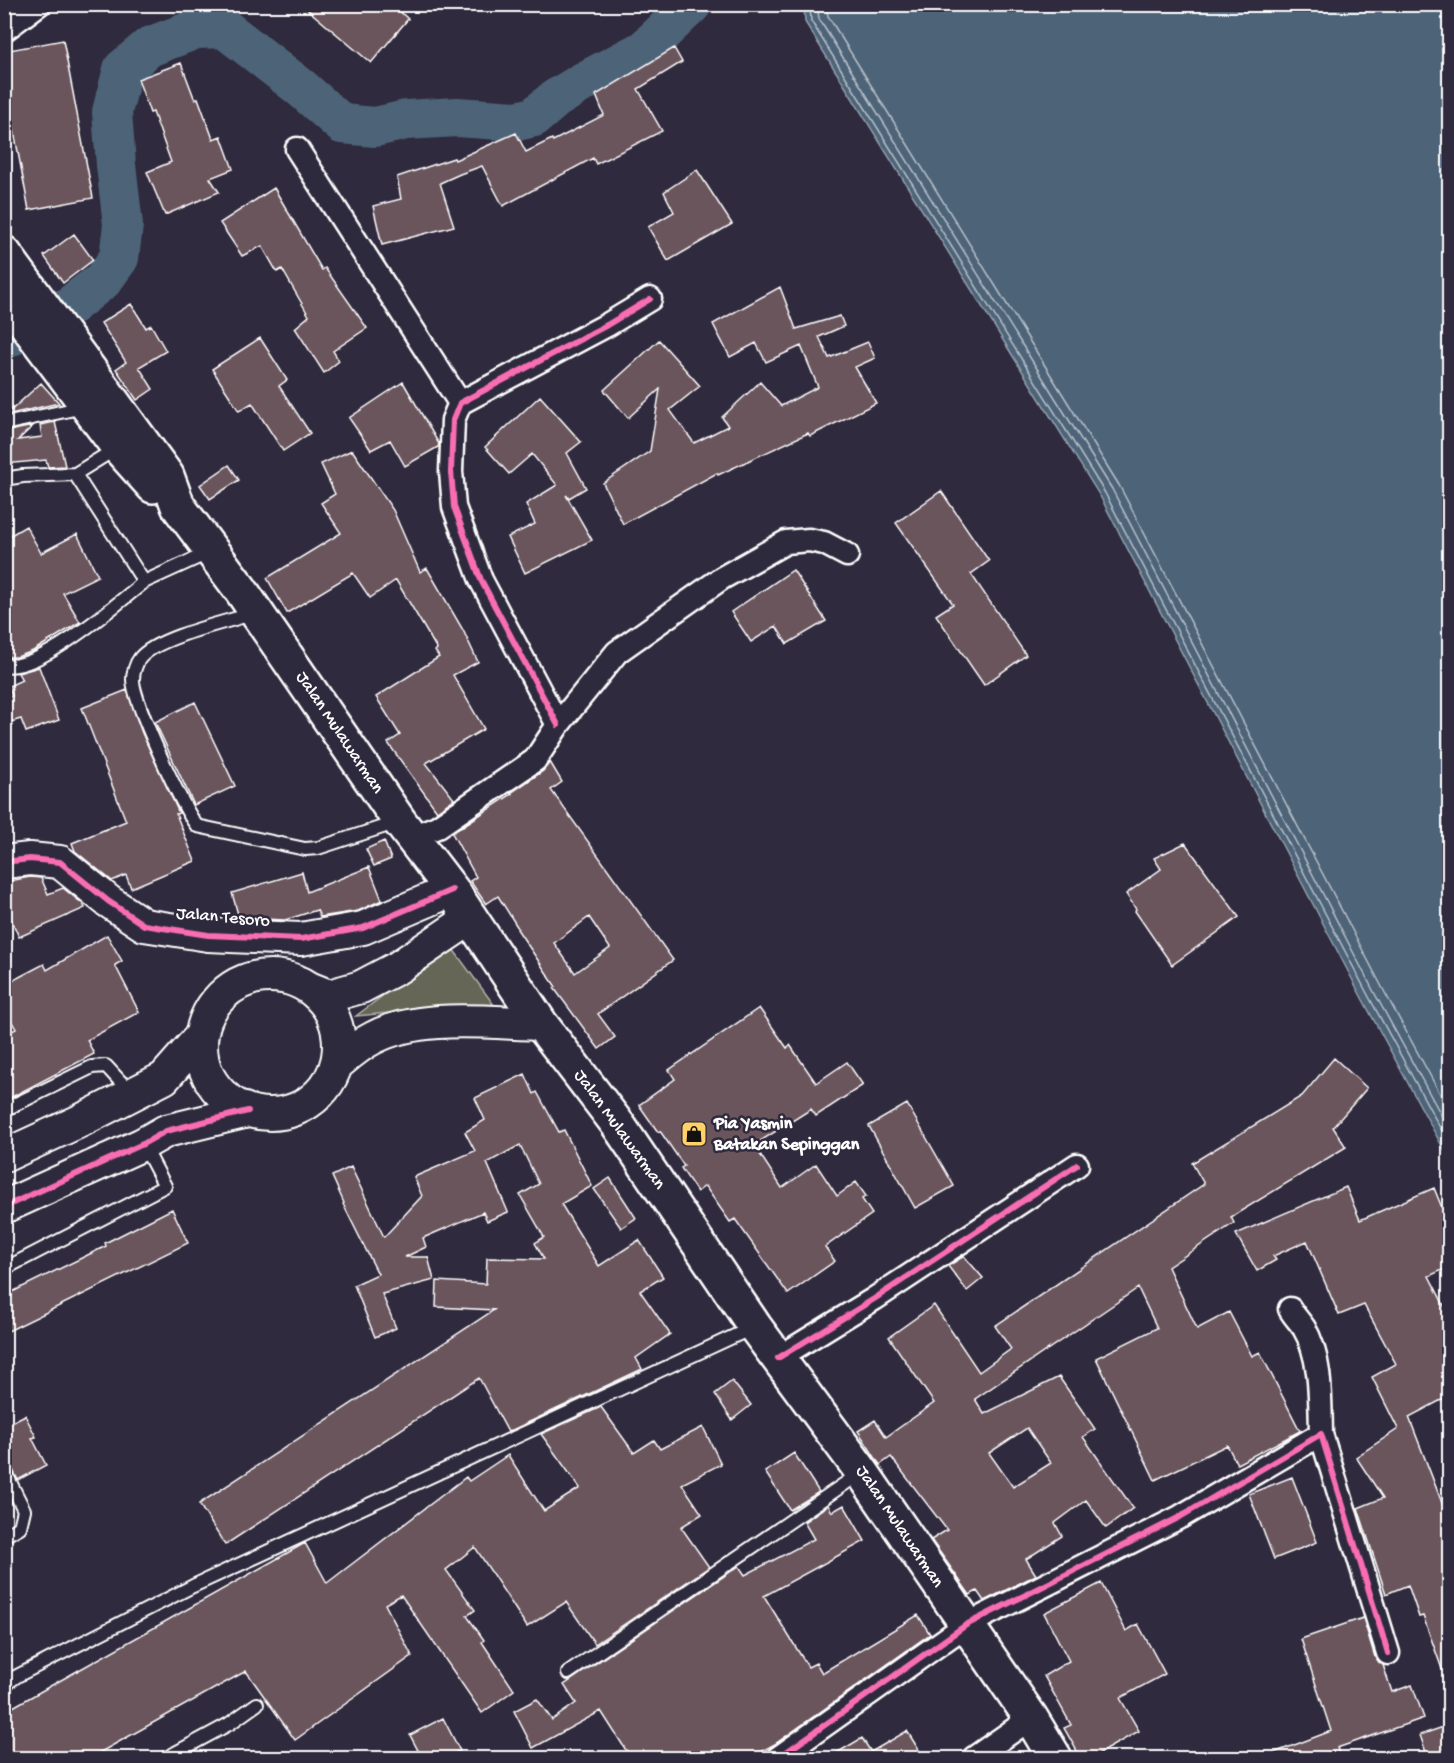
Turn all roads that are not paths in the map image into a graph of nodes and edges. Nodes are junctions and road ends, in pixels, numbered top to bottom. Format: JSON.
{"nodes":[{"id":1,"x":39,"y":4,"type":"edge"},
{"id":2,"x":4,"y":30,"type":"edge"},
{"id":3,"x":297,"y":149,"type":"dead end"},
{"id":4,"x":4,"y":253,"type":"edge"},
{"id":5,"x":14,"y":287,"type":"edge"},
{"id":6,"x":650,"y":299,"type":"dead end"},
{"id":7,"x":62,"y":353,"type":"junction"},
{"id":8,"x":460,"y":403,"type":"junction"},
{"id":9,"x":88,"y":406,"type":"junction"},
{"id":10,"x":4,"y":424,"type":"edge"},
{"id":11,"x":118,"y":447,"type":"junction"},
{"id":12,"x":75,"y":474,"type":"junction"},
{"id":13,"x":4,"y":479,"type":"edge"},
{"id":14,"x":178,"y":506,"type":"junction"},
{"id":15,"x":211,"y":551,"type":"junction"},
{"id":16,"x":846,"y":555,"type":"dead end"},
{"id":17,"x":144,"y":582,"type":"junction"},
{"id":18,"x":256,"y":613,"type":"junction"},
{"id":19,"x":4,"y":665,"type":"edge"},
{"id":20,"x":558,"y":725,"type":"junction"},
{"id":21,"x":406,"y":830,"type":"junction"},
{"id":22,"x":4,"y":862,"type":"edge"},
{"id":23,"x":452,"y":890,"type":"junction"},
{"id":24,"x":471,"y":918,"type":"junction"},
{"id":25,"x":309,"y":988,"type":"junction"},
{"id":26,"x":541,"y":1024,"type":"junction"},
{"id":27,"x":201,"y":1036,"type":"junction"},
{"id":28,"x":336,"y":1065,"type":"junction"},
{"id":29,"x":132,"y":1095,"type":"junction"},
{"id":30,"x":4,"y":1110,"type":"edge"},
{"id":31,"x":248,"y":1111,"type":"junction"},
{"id":32,"x":143,"y":1144,"type":"junction"},
{"id":33,"x":4,"y":1156,"type":"edge"},
{"id":34,"x":1077,"y":1166,"type":"dead end"},
{"id":35,"x":4,"y":1207,"type":"edge"},
{"id":36,"x":4,"y":1269,"type":"edge"},
{"id":37,"x":1290,"y":1309,"type":"dead end"},
{"id":38,"x":755,"y":1327,"type":"junction"},
{"id":39,"x":778,"y":1358,"type":"junction"},
{"id":40,"x":1321,"y":1434,"type":"junction"},
{"id":41,"x":4,"y":1470,"type":"edge"},
{"id":42,"x":862,"y":1472,"type":"junction"},
{"id":43,"x":4,"y":1536,"type":"edge"},
{"id":44,"x":966,"y":1625,"type":"junction"},
{"id":45,"x":1388,"y":1653,"type":"dead end"},
{"id":46,"x":568,"y":1673,"type":"dead end"},
{"id":47,"x":4,"y":1685,"type":"edge"},
{"id":48,"x":257,"y":1704,"type":"dead end"},
{"id":49,"x":1031,"y":1718,"type":"junction"},
{"id":50,"x":166,"y":1758,"type":"edge"},
{"id":51,"x":778,"y":1758,"type":"edge"},
{"id":52,"x":974,"y":1758,"type":"edge"},
{"id":53,"x":1054,"y":1758,"type":"edge"}],
"edges":[{"from":1,"to":2,"type":"street"},
{"from":3,"to":8,"type":"street"},
{"from":4,"to":5,"type":"highway","name":"Jalan Mulawarman"},
{"from":5,"to":7,"type":"highway","name":"Jalan Mulawarman"},
{"from":6,"to":8,"type":"street"},
{"from":7,"to":9,"type":"highway","name":"Jalan Mulawarman"},
{"from":7,"to":14,"type":"highway","name":"Jalan Mulawarman"},
{"from":8,"to":20,"type":"street"},
{"from":9,"to":10,"type":"lane"},
{"from":9,"to":11,"type":"highway","name":"Jalan Mulawarman"},
{"from":11,"to":12,"type":"lane"},
{"from":11,"to":14,"type":"highway","name":"Jalan Mulawarman"},
{"from":12,"to":13,"type":"lane"},
{"from":12,"to":17,"type":"lane"},
{"from":14,"to":15,"type":"highway","name":"Jalan Mulawarman"},
{"from":15,"to":17,"type":"lane"},
{"from":15,"to":18,"type":"highway","name":"Jalan Mulawarman"},
{"from":16,"to":20,"type":"street"},
{"from":17,"to":19,"type":"lane"},
{"from":18,"to":21,"type":"highway","name":"Jalan Mulawarman"},
{"from":18,"to":21,"type":"lane"},
{"from":20,"to":21,"type":"street"},
{"from":21,"to":23,"type":"highway","name":"Jalan Mulawarman"},
{"from":22,"to":23,"type":"street","name":"Jalan Tesoro"},
{"from":23,"to":24,"type":"highway","name":"Jalan Mulawarman"},
{"from":24,"to":25,"type":"street"},
{"from":24,"to":26,"type":"highway","name":"Jalan Mulawarman"},
{"from":25,"to":27,"type":"street"},
{"from":25,"to":28,"type":"street"},
{"from":26,"to":28,"type":"street"},
{"from":26,"to":38,"type":"highway","name":"Jalan Mulawarman"},
{"from":27,"to":29,"type":"street"},
{"from":27,"to":31,"type":"street"},
{"from":28,"to":31,"type":"street"},
{"from":29,"to":30,"type":"lane"},
{"from":29,"to":33,"type":"street"},
{"from":31,"to":32,"type":"street"},
{"from":32,"to":35,"type":"street"},
{"from":32,"to":36,"type":"lane"},
{"from":34,"to":39,"type":"street"},
{"from":37,"to":40,"type":"street"},
{"from":38,"to":39,"type":"highway","name":"Jalan Mulawarman"},
{"from":38,"to":47,"type":"lane"},
{"from":39,"to":42,"type":"highway","name":"Jalan Mulawarman"},
{"from":40,"to":44,"type":"street"},
{"from":40,"to":45,"type":"street"},
{"from":41,"to":43,"type":"lane"},
{"from":42,"to":44,"type":"highway","name":"Jalan Mulawarman"},
{"from":42,"to":46,"type":"lane"},
{"from":44,"to":49,"type":"highway","name":"Jalan Mulawarman"},
{"from":44,"to":51,"type":"street"},
{"from":48,"to":50,"type":"lane"},
{"from":49,"to":52,"type":"street"},
{"from":49,"to":53,"type":"highway","name":"Jalan Mulawarman"}]}
